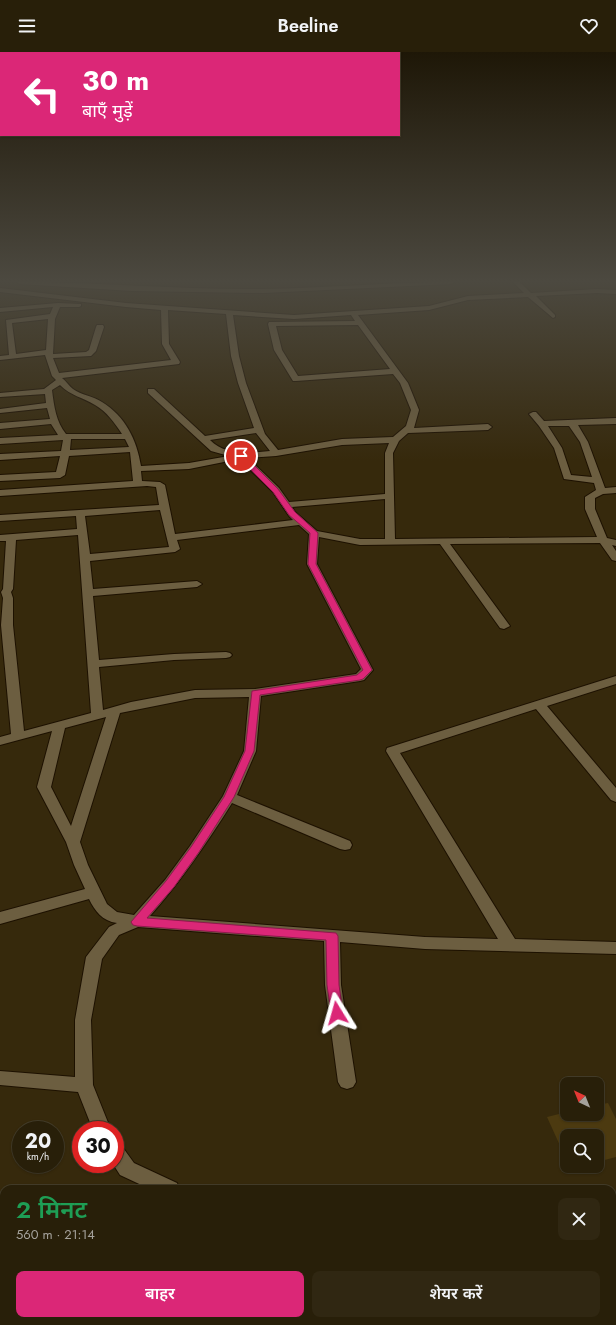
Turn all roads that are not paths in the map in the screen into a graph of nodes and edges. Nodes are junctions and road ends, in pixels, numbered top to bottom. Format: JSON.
{"nodes":[{"id":1,"x":11,"y":341,"type":"edge"},
{"id":2,"x":50,"y":341,"type":"edge"},
{"id":3,"x":95,"y":341,"type":"edge"},
{"id":4,"x":165,"y":341,"type":"edge"},
{"id":5,"x":233,"y":341,"type":"edge"},
{"id":6,"x":276,"y":341,"type":"edge"},
{"id":7,"x":374,"y":341,"type":"edge"},
{"id":8,"x":49,"y":354,"type":"junction"},
{"id":9,"x":13,"y":357,"type":"junction"},
{"id":10,"x":0,"y":358,"type":"edge"},
{"id":11,"x":396,"y":371,"type":"junction"},
{"id":12,"x":58,"y":378,"type":"junction"},
{"id":13,"x":48,"y":391,"type":"junction"},
{"id":14,"x":151,"y":391,"type":"dead end"},
{"id":15,"x":0,"y":394,"type":"edge"},
{"id":16,"x":50,"y":405,"type":"junction"},
{"id":17,"x":0,"y":411,"type":"edge"},
{"id":18,"x":533,"y":414,"type":"dead end"},
{"id":19,"x":55,"y":421,"type":"junction"},
{"id":20,"x":616,"y":421,"type":"edge"},
{"id":21,"x":572,"y":423,"type":"junction"},
{"id":22,"x":542,"y":424,"type":"junction"},
{"id":23,"x":0,"y":426,"type":"edge"},
{"id":24,"x":488,"y":427,"type":"dead end"},
{"id":25,"x":259,"y":430,"type":"junction"},
{"id":26,"x":405,"y":431,"type":"junction"},
{"id":27,"x":128,"y":436,"type":"junction"},
{"id":28,"x":63,"y":437,"type":"junction"},
{"id":29,"x":202,"y":438,"type":"junction"},
{"id":30,"x":395,"y":440,"type":"junction"},
{"id":31,"x":0,"y":441,"type":"edge"},
{"id":32,"x":134,"y":450,"type":"junction"},
{"id":33,"x":65,"y":452,"type":"junction"},
{"id":34,"x":276,"y":453,"type":"junction"},
{"id":35,"x":241,"y":456,"type":"junction"},
{"id":36,"x":0,"y":457,"type":"edge"},
{"id":37,"x":137,"y":469,"type":"junction"},
{"id":38,"x":0,"y":478,"type":"edge"},
{"id":39,"x":598,"y":481,"type":"junction"},
{"id":40,"x":138,"y":483,"type":"junction"},
{"id":41,"x":616,"y":490,"type":"edge"},
{"id":42,"x":601,"y":491,"type":"junction"},
{"id":43,"x":0,"y":493,"type":"edge"},
{"id":44,"x":390,"y":496,"type":"junction"},
{"id":45,"x":286,"y":505,"type":"junction"},
{"id":46,"x":164,"y":507,"type":"junction"},
{"id":47,"x":80,"y":513,"type":"junction"},
{"id":48,"x":0,"y":518,"type":"edge"},
{"id":49,"x":301,"y":522,"type":"junction"},
{"id":50,"x":82,"y":532,"type":"junction"},
{"id":51,"x":314,"y":533,"type":"junction"},
{"id":52,"x":6,"y":538,"type":"edge"},
{"id":53,"x":171,"y":538,"type":"junction"},
{"id":54,"x":603,"y":540,"type":"junction"},
{"id":55,"x":443,"y":541,"type":"junction"},
{"id":56,"x":390,"y":542,"type":"junction"},
{"id":57,"x":616,"y":543,"type":"edge"},
{"id":58,"x":85,"y":558,"type":"junction"},
{"id":59,"x":616,"y":558,"type":"edge"},
{"id":60,"x":197,"y":584,"type":"dead end"},
{"id":61,"x":88,"y":593,"type":"junction"},
{"id":62,"x":504,"y":626,"type":"dead end"},
{"id":63,"x":4,"y":641,"type":"edge"},
{"id":64,"x":226,"y":655,"type":"dead end"},
{"id":65,"x":94,"y":664,"type":"junction"},
{"id":66,"x":616,"y":680,"type":"edge"},
{"id":67,"x":255,"y":693,"type":"junction"},
{"id":68,"x":539,"y":704,"type":"junction"},
{"id":69,"x":114,"y":711,"type":"junction"},
{"id":70,"x":97,"y":715,"type":"junction"},
{"id":71,"x":59,"y":726,"type":"junction"},
{"id":72,"x":18,"y":737,"type":"junction"},
{"id":73,"x":0,"y":741,"type":"edge"},
{"id":74,"x":229,"y":797,"type":"junction"},
{"id":75,"x":616,"y":797,"type":"edge"},
{"id":76,"x":73,"y":842,"type":"junction"},
{"id":77,"x":345,"y":845,"type":"dead end"},
{"id":78,"x":94,"y":892,"type":"junction"},
{"id":79,"x":0,"y":918,"type":"edge"},
{"id":80,"x":137,"y":922,"type":"junction"},
{"id":81,"x":332,"y":936,"type":"junction"},
{"id":82,"x":510,"y":945,"type":"junction"},
{"id":83,"x":616,"y":948,"type":"edge"},
{"id":84,"x":0,"y":1078,"type":"edge"},
{"id":85,"x":347,"y":1082,"type":"dead end"},
{"id":86,"x":84,"y":1085,"type":"junction"},
{"id":87,"x":98,"y":1121,"type":"edge"},
{"id":88,"x":124,"y":1164,"type":"edge"},
{"id":89,"x":161,"y":1185,"type":"edge"}],
"edges":[{"from":1,"to":9,"type":"street"},
{"from":2,"to":8,"type":"street"},
{"from":3,"to":8,"type":"street"},
{"from":4,"to":12,"type":"street"},
{"from":5,"to":25,"type":"street"},
{"from":6,"to":11,"type":"street"},
{"from":7,"to":11,"type":"street"},
{"from":8,"to":9,"type":"street"},
{"from":8,"to":12,"type":"street"},
{"from":9,"to":10,"type":"street"},
{"from":11,"to":26,"type":"street"},
{"from":12,"to":13,"type":"street"},
{"from":12,"to":27,"type":"street"},
{"from":13,"to":15,"type":"street"},
{"from":13,"to":16,"type":"street"},
{"from":14,"to":29,"type":"street"},
{"from":16,"to":17,"type":"street"},
{"from":16,"to":19,"type":"street"},
{"from":18,"to":22,"type":"street"},
{"from":19,"to":23,"type":"street"},
{"from":19,"to":28,"type":"street"},
{"from":20,"to":21,"type":"street"},
{"from":21,"to":22,"type":"street"},
{"from":21,"to":39,"type":"street"},
{"from":22,"to":39,"type":"street"},
{"from":24,"to":26,"type":"street"},
{"from":25,"to":29,"type":"street"},
{"from":25,"to":34,"type":"street"},
{"from":26,"to":30,"type":"street"},
{"from":27,"to":28,"type":"street"},
{"from":27,"to":32,"type":"street"},
{"from":28,"to":31,"type":"street"},
{"from":28,"to":33,"type":"street"},
{"from":29,"to":35,"type":"street"},
{"from":30,"to":34,"type":"street"},
{"from":30,"to":44,"type":"street"},
{"from":32,"to":33,"type":"street"},
{"from":32,"to":37,"type":"street"},
{"from":33,"to":36,"type":"street"},
{"from":33,"to":38,"type":"street"},
{"from":34,"to":35,"type":"street"},
{"from":35,"to":37,"type":"street"},
{"from":35,"to":45,"type":"street"},
{"from":37,"to":40,"type":"street"},
{"from":39,"to":42,"type":"street"},
{"from":40,"to":43,"type":"street"},
{"from":40,"to":46,"type":"street"},
{"from":41,"to":42,"type":"street"},
{"from":42,"to":54,"type":"street"},
{"from":44,"to":45,"type":"street"},
{"from":44,"to":56,"type":"street"},
{"from":45,"to":49,"type":"street"},
{"from":46,"to":47,"type":"street"},
{"from":46,"to":53,"type":"street"},
{"from":47,"to":48,"type":"street"},
{"from":47,"to":50,"type":"street"},
{"from":49,"to":51,"type":"street"},
{"from":49,"to":53,"type":"street"},
{"from":50,"to":52,"type":"street"},
{"from":50,"to":58,"type":"street"},
{"from":51,"to":56,"type":"street"},
{"from":51,"to":67,"type":"street"},
{"from":52,"to":63,"type":"street"},
{"from":53,"to":58,"type":"street"},
{"from":54,"to":55,"type":"street"},
{"from":54,"to":57,"type":"street"},
{"from":54,"to":59,"type":"street"},
{"from":55,"to":56,"type":"street"},
{"from":55,"to":62,"type":"street"},
{"from":58,"to":61,"type":"street"},
{"from":60,"to":61,"type":"street"},
{"from":61,"to":65,"type":"street"},
{"from":63,"to":72,"type":"street"},
{"from":64,"to":65,"type":"street"},
{"from":65,"to":70,"type":"street"},
{"from":66,"to":68,"type":"street"},
{"from":67,"to":69,"type":"street"},
{"from":67,"to":74,"type":"street"},
{"from":68,"to":75,"type":"street"},
{"from":68,"to":82,"type":"street"},
{"from":69,"to":70,"type":"street"},
{"from":69,"to":76,"type":"street"},
{"from":70,"to":71,"type":"street"},
{"from":71,"to":72,"type":"street"},
{"from":71,"to":76,"type":"street"},
{"from":72,"to":73,"type":"street"},
{"from":74,"to":77,"type":"street"},
{"from":74,"to":80,"type":"street"},
{"from":76,"to":78,"type":"street"},
{"from":78,"to":79,"type":"street"},
{"from":78,"to":80,"type":"street"},
{"from":80,"to":81,"type":"street"},
{"from":80,"to":86,"type":"street"},
{"from":81,"to":82,"type":"street"},
{"from":81,"to":85,"type":"street"},
{"from":82,"to":83,"type":"street"},
{"from":84,"to":86,"type":"street"},
{"from":86,"to":87,"type":"street"},
{"from":88,"to":89,"type":"street"}]}
